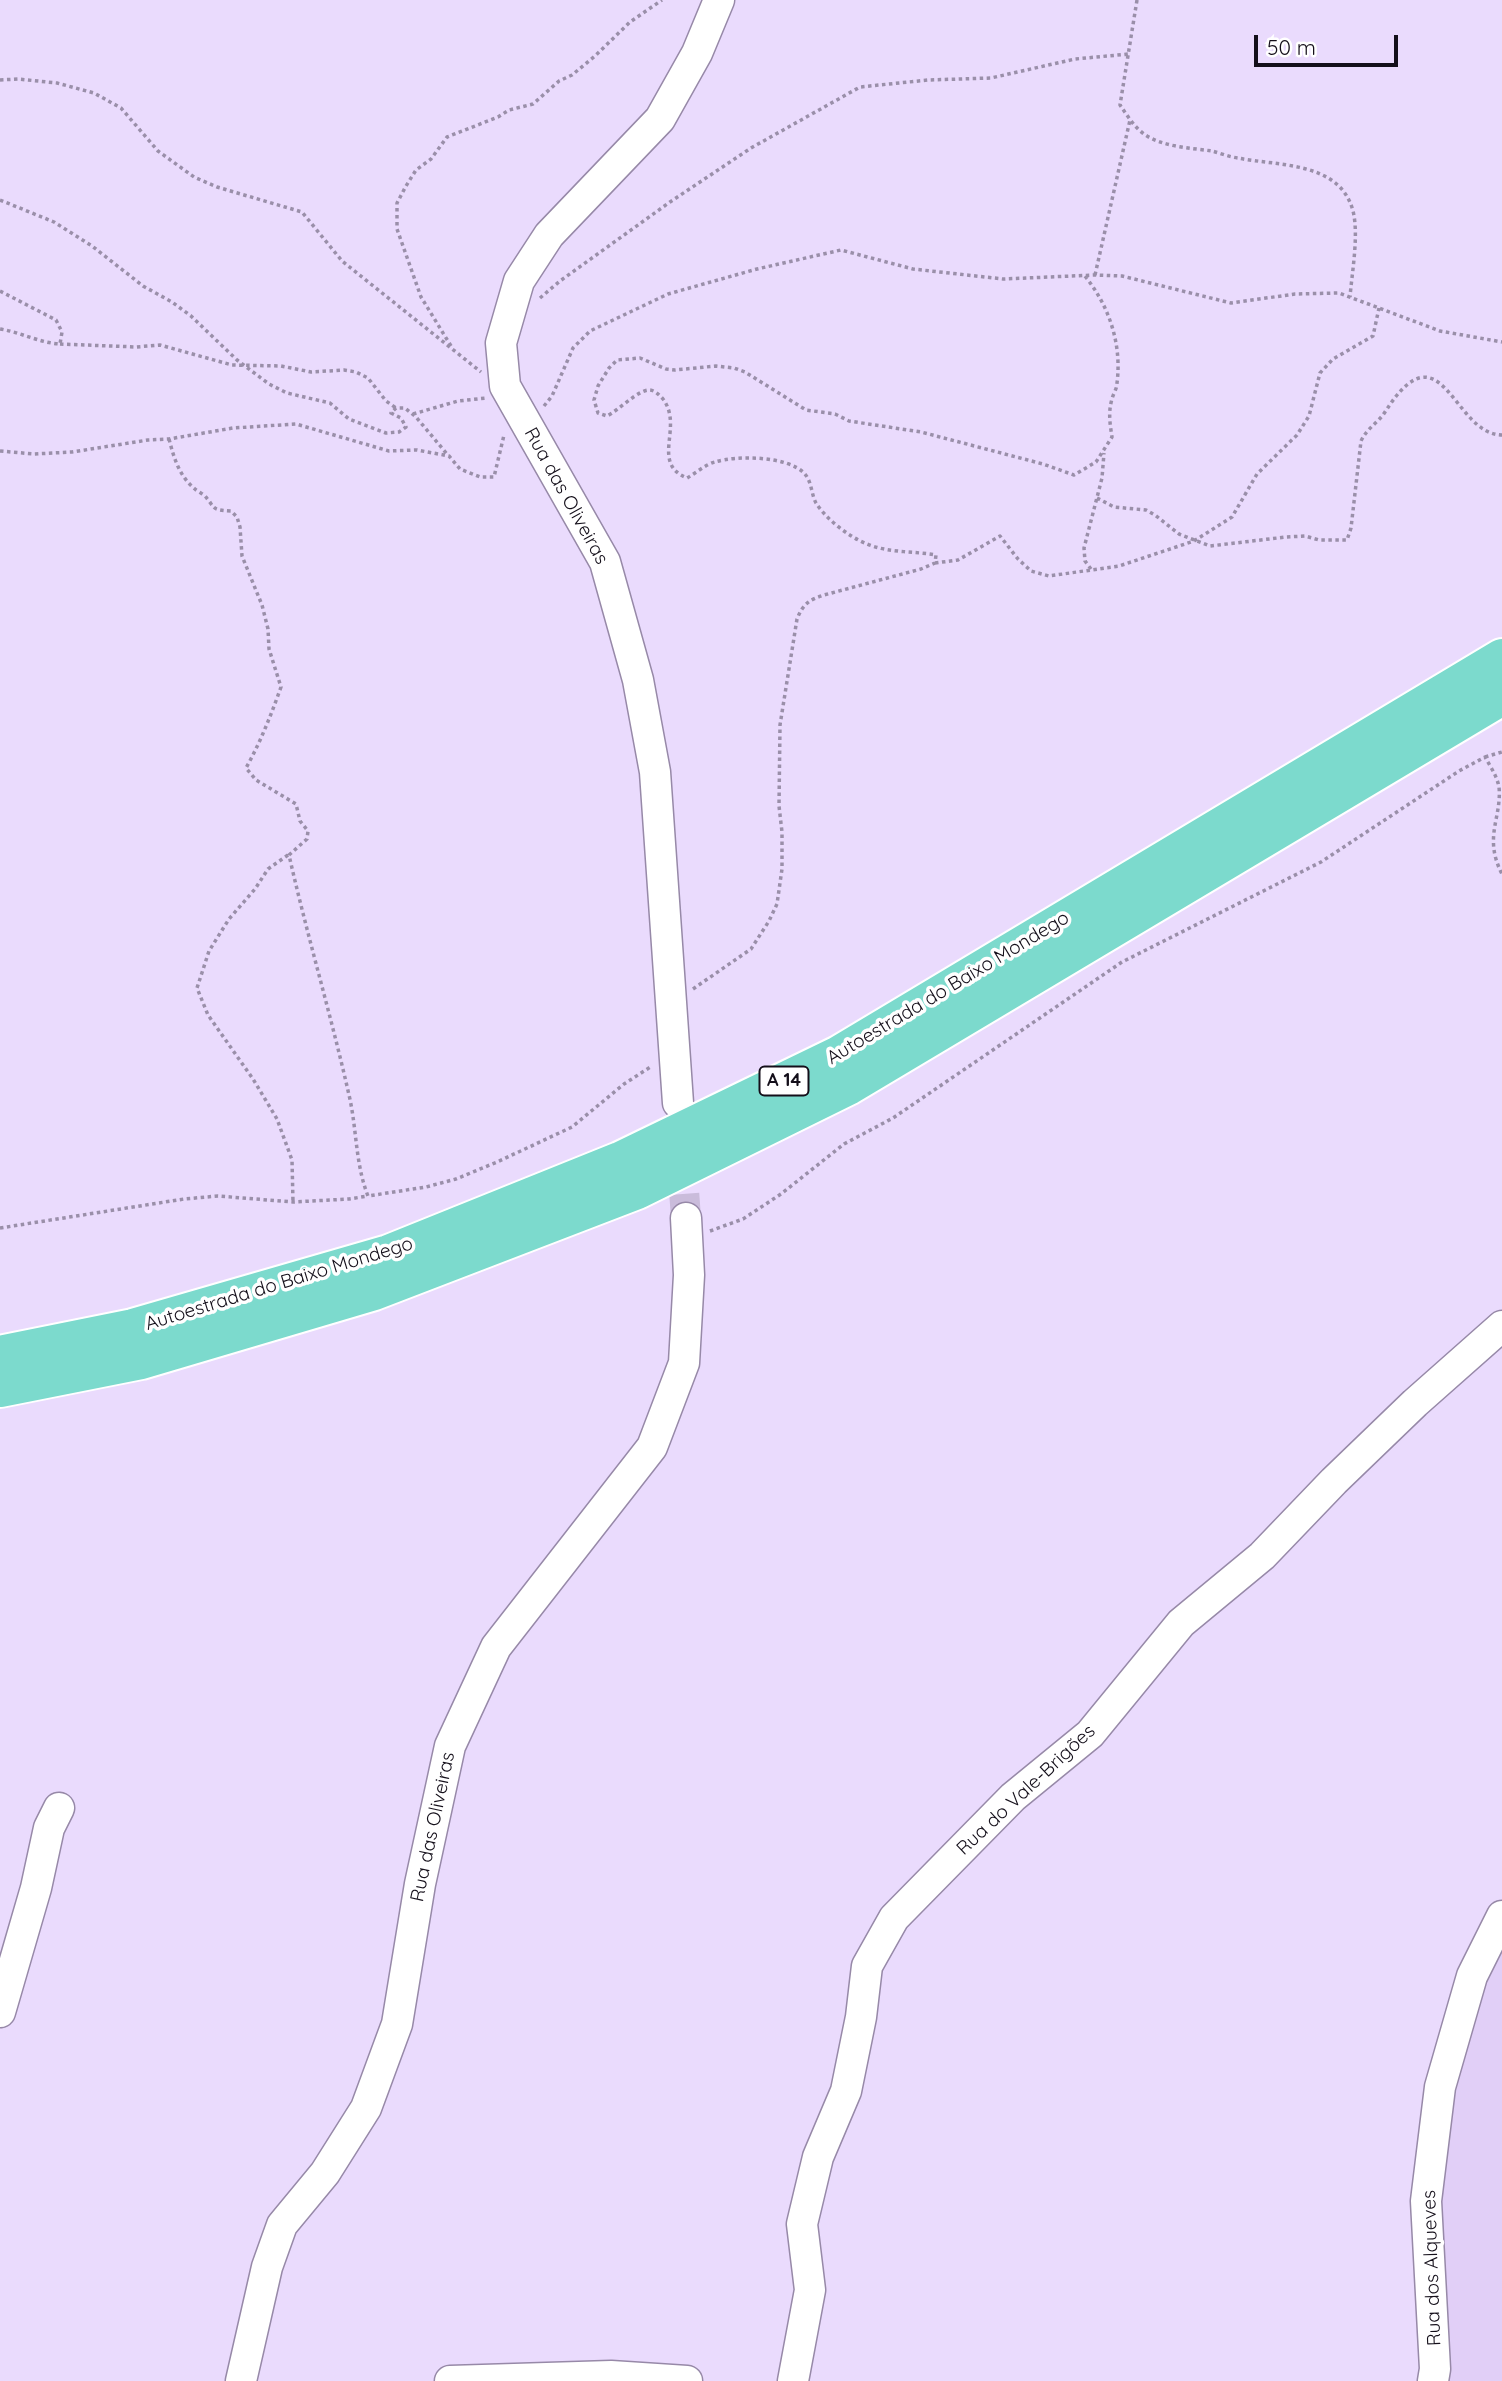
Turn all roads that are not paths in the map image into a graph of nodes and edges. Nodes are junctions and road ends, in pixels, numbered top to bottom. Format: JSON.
{"nodes":[{"id":1,"x":719,"y":0,"type":"edge"},
{"id":2,"x":1502,"y":658,"type":"edge"},
{"id":3,"x":1502,"y":696,"type":"edge"},
{"id":4,"x":678,"y":1103,"type":"dead end"},
{"id":5,"x":686,"y":1227,"type":"tunnel mouth"},
{"id":6,"x":1502,"y":1326,"type":"edge"},
{"id":7,"x":0,"y":1355,"type":"edge"},
{"id":8,"x":0,"y":1388,"type":"edge"},
{"id":9,"x":59,"y":1808,"type":"dead end"},
{"id":10,"x":1502,"y":1916,"type":"edge"},
{"id":11,"x":0,"y":2012,"type":"edge"},
{"id":12,"x":610,"y":2378,"type":"edge"},
{"id":13,"x":240,"y":2381,"type":"edge"},
{"id":14,"x":450,"y":2381,"type":"edge"},
{"id":15,"x":687,"y":2381,"type":"edge"},
{"id":16,"x":793,"y":2381,"type":"edge"},
{"id":17,"x":1433,"y":2381,"type":"edge"}],
"edges":[{"from":1,"to":4,"type":"street","name":"Rua das Oliveiras"},
{"from":2,"to":7,"type":"highway","name":"Autoestrada do Baixo Mondego","number":"A 14"},
{"from":3,"to":8,"type":"highway","name":"Autoestrada do Baixo Mondego","number":"A 14"},
{"from":5,"to":13,"type":"street","name":"Rua das Oliveiras"},
{"from":6,"to":16,"type":"street","name":"Rua do Vale-Brigões"},
{"from":9,"to":11,"type":"street"},
{"from":10,"to":17,"type":"street","name":"Rua dos Alqueves"},
{"from":12,"to":14,"type":"street"},
{"from":12,"to":15,"type":"street"}]}
